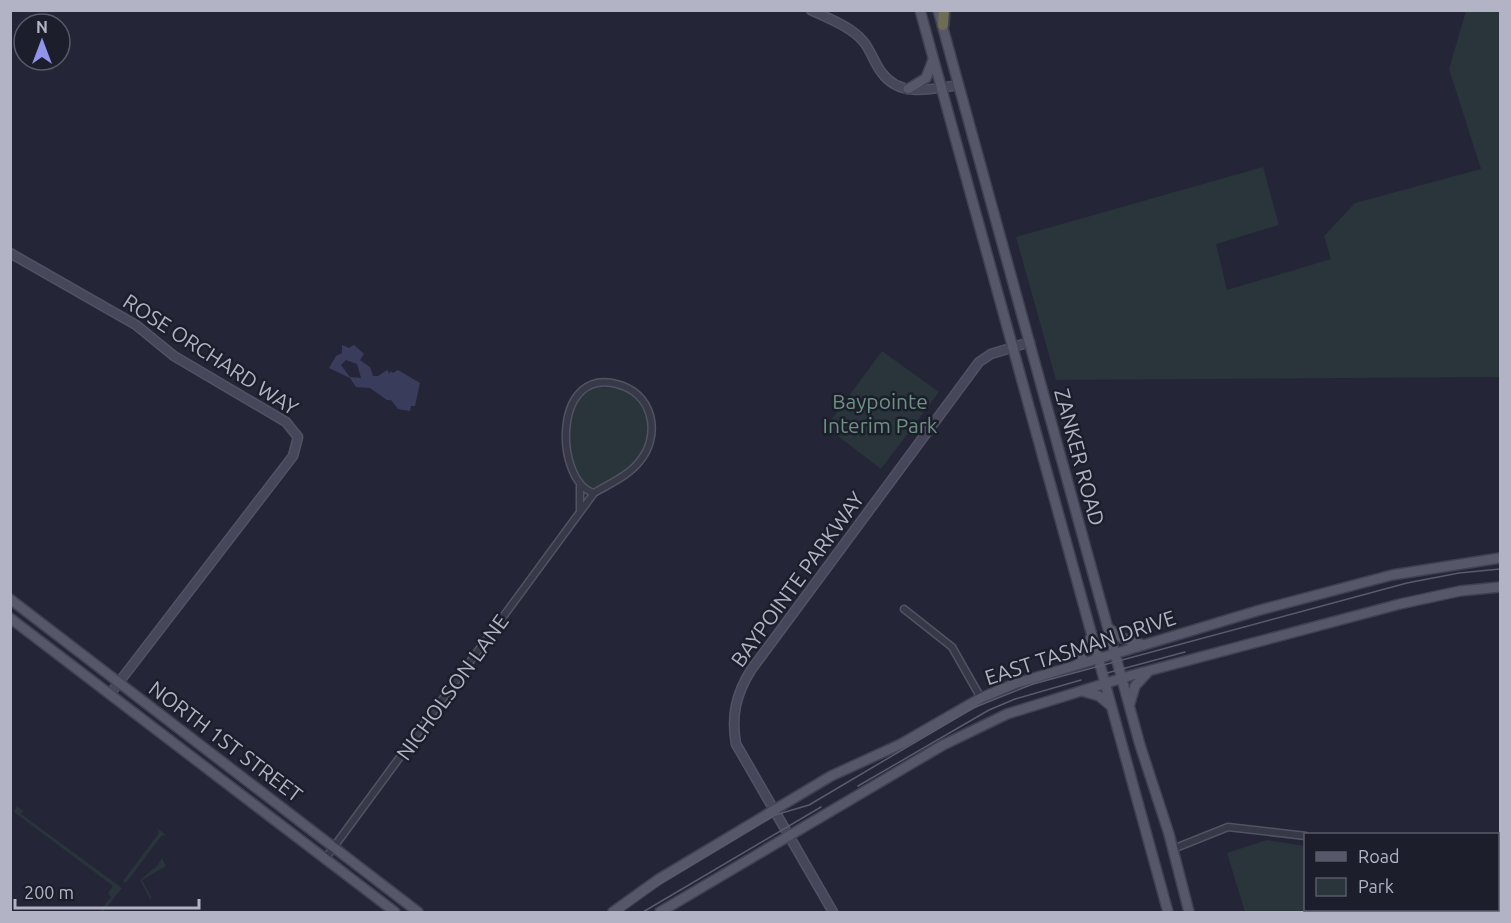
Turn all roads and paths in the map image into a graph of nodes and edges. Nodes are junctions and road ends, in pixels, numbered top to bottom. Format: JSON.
{"nodes":[{"id":1,"x":811,"y":10,"type":"edge"},
{"id":2,"x":920,"y":10,"type":"edge"},
{"id":3,"x":938,"y":10,"type":"edge"},
{"id":4,"x":944,"y":10,"type":"edge"},
{"id":5,"x":943,"y":25,"type":"junction"},
{"id":6,"x":934,"y":58,"type":"junction"},
{"id":7,"x":959,"y":85,"type":"junction"},
{"id":8,"x":941,"y":88,"type":"junction"},
{"id":9,"x":908,"y":89,"type":"junction"},
{"id":10,"x":10,"y":253,"type":"edge"},
{"id":11,"x":1030,"y":342,"type":"junction"},
{"id":12,"x":1013,"y":347,"type":"junction"},
{"id":13,"x":580,"y":485,"type":"junction"},
{"id":14,"x":594,"y":493,"type":"junction"},
{"id":15,"x":579,"y":515,"type":"junction"},
{"id":16,"x":1500,"y":558,"type":"edge"},
{"id":17,"x":1500,"y":587,"type":"edge"},
{"id":18,"x":10,"y":599,"type":"edge"},
{"id":19,"x":904,"y":609,"type":"dead end"},
{"id":20,"x":10,"y":618,"type":"edge"},
{"id":21,"x":1108,"y":628,"type":"junction"},
{"id":22,"x":1092,"y":635,"type":"junction"},
{"id":23,"x":1144,"y":645,"type":"junction"},
{"id":24,"x":1115,"y":654,"type":"junction"},
{"id":25,"x":1098,"y":658,"type":"junction"},
{"id":26,"x":1078,"y":664,"type":"junction"},
{"id":27,"x":1150,"y":671,"type":"junction"},
{"id":28,"x":1122,"y":678,"type":"junction"},
{"id":29,"x":119,"y":682,"type":"junction"},
{"id":30,"x":1105,"y":684,"type":"junction"},
{"id":31,"x":1081,"y":691,"type":"junction"},
{"id":32,"x":110,"y":694,"type":"junction"},
{"id":33,"x":981,"y":698,"type":"junction"},
{"id":34,"x":1130,"y":703,"type":"junction"},
{"id":35,"x":1111,"y":706,"type":"junction"},
{"id":36,"x":772,"y":811,"type":"junction"},
{"id":37,"x":1304,"y":836,"type":"edge"},
{"id":38,"x":787,"y":837,"type":"junction"},
{"id":39,"x":334,"y":847,"type":"junction"},
{"id":40,"x":1173,"y":849,"type":"junction"},
{"id":41,"x":325,"y":859,"type":"junction"},
{"id":42,"x":395,"y":912,"type":"edge"},
{"id":43,"x":418,"y":912,"type":"edge"},
{"id":44,"x":613,"y":912,"type":"edge"},
{"id":45,"x":660,"y":912,"type":"edge"},
{"id":46,"x":833,"y":912,"type":"edge"},
{"id":47,"x":1168,"y":912,"type":"edge"},
{"id":48,"x":1189,"y":912,"type":"edge"}],
"edges":[{"from":1,"to":9,"type":"street"},
{"from":2,"to":6,"type":"main road","name":"ZANKER ROAD"},
{"from":3,"to":5,"type":"main road","name":"ZANKER ROAD"},
{"from":4,"to":5,"type":"highway"},
{"from":5,"to":7,"type":"main road","name":"ZANKER ROAD"},
{"from":6,"to":8,"type":"main road","name":"ZANKER ROAD"},
{"from":6,"to":9,"type":"main road"},
{"from":7,"to":8,"type":"street"},
{"from":7,"to":11,"type":"main road","name":"ZANKER ROAD"},
{"from":8,"to":9,"type":"street"},
{"from":8,"to":12,"type":"main road","name":"ZANKER ROAD"},
{"from":10,"to":29,"type":"street","name":"ROSE ORCHARD WAY"},
{"from":11,"to":12,"type":"street","name":"BAYPOINTE PARKWAY"},
{"from":11,"to":21,"type":"main road","name":"ZANKER ROAD"},
{"from":12,"to":22,"type":"main road","name":"ZANKER ROAD"},
{"from":12,"to":36,"type":"street","name":"BAYPOINTE PARKWAY"},
{"from":13,"to":14,"type":"street"},
{"from":13,"to":14,"type":"street","name":"NICHOLSON LANE"},
{"from":13,"to":15,"type":"street","name":"NICHOLSON LANE"},
{"from":14,"to":15,"type":"street","name":"NICHOLSON LANE"},
{"from":15,"to":39,"type":"street","name":"NICHOLSON LANE"},
{"from":16,"to":23,"type":"main road","name":"EAST TASMAN DRIVE"},
{"from":17,"to":27,"type":"main road","name":"EAST TASMAN DRIVE"},
{"from":18,"to":29,"type":"main road","name":"NORTH 1ST STREET"},
{"from":19,"to":33,"type":"street"},
{"from":20,"to":32,"type":"main road","name":"NORTH 1ST STREET"},
{"from":21,"to":23,"type":"main road"},
{"from":21,"to":24,"type":"main road","name":"ZANKER ROAD"},
{"from":22,"to":25,"type":"main road","name":"ZANKER ROAD"},
{"from":22,"to":26,"type":"main road"},
{"from":23,"to":24,"type":"main road","name":"EAST TASMAN DRIVE"},
{"from":24,"to":25,"type":"main road","name":"EAST TASMAN DRIVE"},
{"from":24,"to":28,"type":"main road","name":"ZANKER ROAD"},
{"from":25,"to":26,"type":"main road","name":"EAST TASMAN DRIVE"},
{"from":25,"to":30,"type":"main road","name":"ZANKER ROAD"},
{"from":26,"to":33,"type":"main road","name":"EAST TASMAN DRIVE"},
{"from":27,"to":28,"type":"main road","name":"EAST TASMAN DRIVE"},
{"from":27,"to":34,"type":"main road"},
{"from":28,"to":30,"type":"main road","name":"EAST TASMAN DRIVE"},
{"from":28,"to":34,"type":"main road","name":"ZANKER ROAD"},
{"from":29,"to":32,"type":"street","name":"ROSE ORCHARD WAY"},
{"from":29,"to":39,"type":"main road","name":"NORTH 1ST STREET"},
{"from":30,"to":31,"type":"main road","name":"EAST TASMAN DRIVE"},
{"from":30,"to":35,"type":"main road","name":"ZANKER ROAD"},
{"from":31,"to":35,"type":"main road"},
{"from":31,"to":38,"type":"main road","name":"EAST TASMAN DRIVE"},
{"from":32,"to":41,"type":"main road","name":"NORTH 1ST STREET"},
{"from":33,"to":36,"type":"main road","name":"EAST TASMAN DRIVE"},
{"from":34,"to":40,"type":"main road","name":"ZANKER ROAD"},
{"from":35,"to":47,"type":"main road","name":"ZANKER ROAD"},
{"from":36,"to":38,"type":"street","name":"BAYPOINTE PARKWAY"},
{"from":36,"to":44,"type":"main road","name":"EAST TASMAN DRIVE"},
{"from":37,"to":40,"type":"street"},
{"from":38,"to":45,"type":"main road","name":"EAST TASMAN DRIVE"},
{"from":38,"to":46,"type":"street","name":"BAYPOINTE PARKWAY"},
{"from":39,"to":41,"type":"street","name":"NICHOLSON LANE"},
{"from":39,"to":43,"type":"main road","name":"NORTH 1ST STREET"},
{"from":40,"to":48,"type":"main road","name":"ZANKER ROAD"},
{"from":41,"to":42,"type":"main road","name":"NORTH 1ST STREET"}]}
